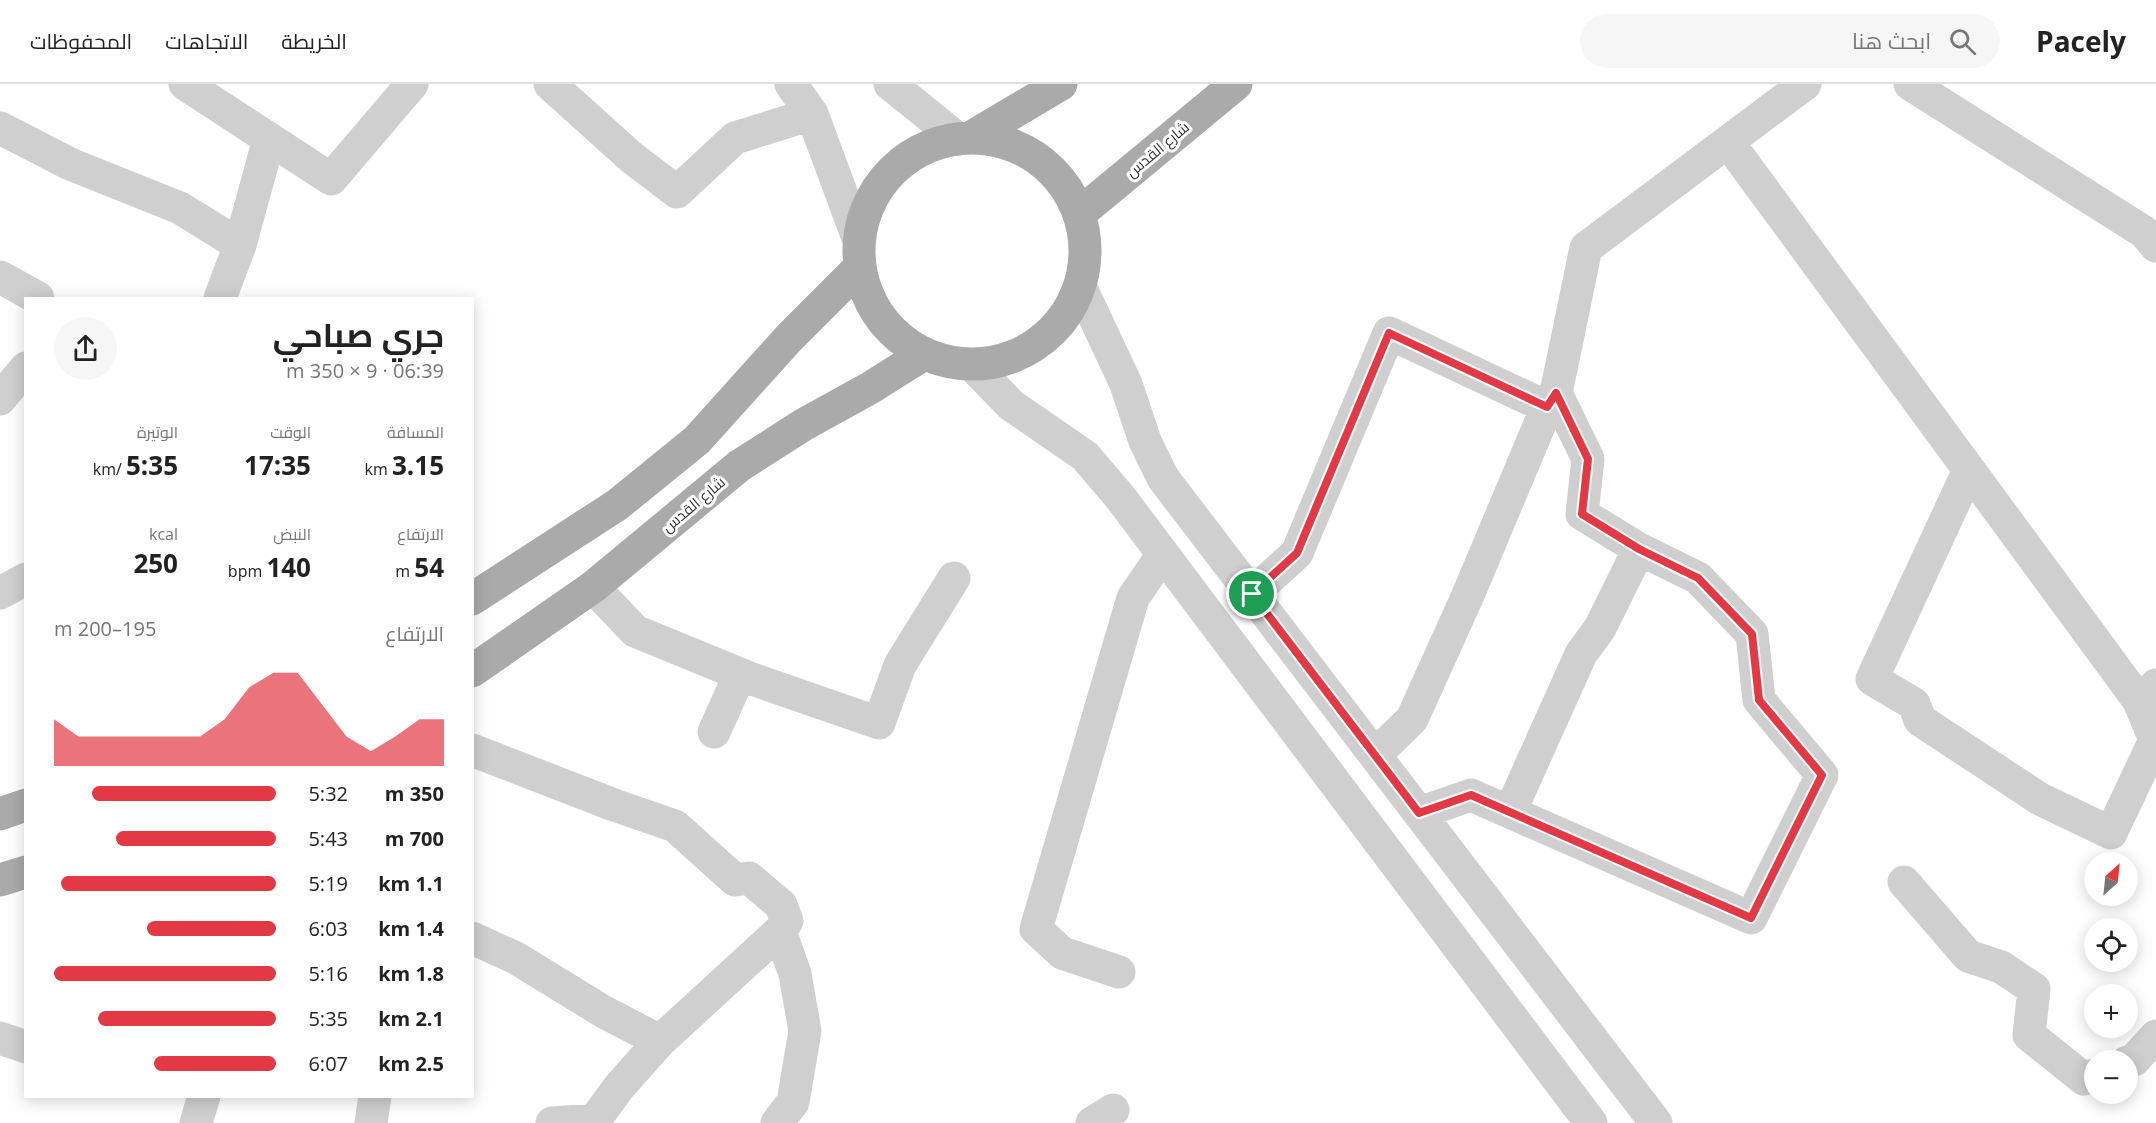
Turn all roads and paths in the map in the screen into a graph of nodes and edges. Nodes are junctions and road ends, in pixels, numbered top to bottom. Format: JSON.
{"nodes":[{"id":1,"x":185,"y":84,"type":"edge"},
{"id":2,"x":412,"y":84,"type":"edge"},
{"id":3,"x":550,"y":84,"type":"edge"},
{"id":4,"x":791,"y":84,"type":"edge"},
{"id":5,"x":890,"y":84,"type":"edge"},
{"id":6,"x":1061,"y":84,"type":"edge"},
{"id":7,"x":1236,"y":84,"type":"edge"},
{"id":8,"x":1805,"y":84,"type":"edge"},
{"id":9,"x":1910,"y":84,"type":"edge"},
{"id":10,"x":812,"y":114,"type":"junction"},
{"id":11,"x":0,"y":128,"type":"edge"},
{"id":12,"x":964,"y":138,"type":"junction"},
{"id":13,"x":269,"y":139,"type":"junction"},
{"id":14,"x":1728,"y":142,"type":"junction"},
{"id":15,"x":1079,"y":214,"type":"junction"},
{"id":16,"x":2152,"y":234,"type":"edge"},
{"id":17,"x":240,"y":245,"type":"junction"},
{"id":18,"x":859,"y":253,"type":"junction"},
{"id":19,"x":0,"y":277,"type":"edge"},
{"id":20,"x":1080,"y":286,"type":"junction"},
{"id":21,"x":36,"y":297,"type":"edge"},
{"id":22,"x":220,"y":297,"type":"edge"},
{"id":23,"x":924,"y":354,"type":"junction"},
{"id":24,"x":972,"y":364,"type":"junction"},
{"id":25,"x":24,"y":370,"type":"edge"},
{"id":26,"x":0,"y":399,"type":"edge"},
{"id":27,"x":1551,"y":400,"type":"junction"},
{"id":28,"x":1969,"y":470,"type":"junction"},
{"id":29,"x":1639,"y":549,"type":"junction"},
{"id":30,"x":1163,"y":554,"type":"junction"},
{"id":31,"x":954,"y":578,"type":"dead end"},
{"id":32,"x":24,"y":580,"type":"edge"},
{"id":33,"x":593,"y":587,"type":"junction"},
{"id":34,"x":0,"y":593,"type":"edge"},
{"id":35,"x":1252,"y":594,"type":"junction"},
{"id":36,"x":474,"y":598,"type":"edge"},
{"id":37,"x":474,"y":670,"type":"edge"},
{"id":38,"x":740,"y":674,"type":"junction"},
{"id":39,"x":2147,"y":693,"type":"edge"},
{"id":40,"x":714,"y":732,"type":"dead end"},
{"id":41,"x":474,"y":751,"type":"edge"},
{"id":42,"x":1375,"y":755,"type":"junction"},
{"id":43,"x":24,"y":806,"type":"edge"},
{"id":44,"x":1510,"y":812,"type":"junction"},
{"id":45,"x":1419,"y":813,"type":"junction"},
{"id":46,"x":0,"y":814,"type":"edge"},
{"id":47,"x":24,"y":873,"type":"edge"},
{"id":48,"x":0,"y":880,"type":"edge"},
{"id":49,"x":1904,"y":882,"type":"dead end"},
{"id":50,"x":780,"y":931,"type":"junction"},
{"id":51,"x":474,"y":939,"type":"edge"},
{"id":52,"x":1119,"y":972,"type":"dead end"},
{"id":53,"x":2156,"y":1036,"type":"edge"},
{"id":54,"x":0,"y":1038,"type":"edge"},
{"id":55,"x":660,"y":1041,"type":"junction"},
{"id":56,"x":24,"y":1046,"type":"edge"},
{"id":57,"x":2138,"y":1056,"type":"edge"},
{"id":58,"x":2084,"y":1079,"type":"edge"},
{"id":59,"x":203,"y":1098,"type":"edge"},
{"id":60,"x":375,"y":1098,"type":"edge"},
{"id":61,"x":196,"y":1123,"type":"edge"},
{"id":62,"x":371,"y":1123,"type":"edge"},
{"id":63,"x":552,"y":1123,"type":"edge"},
{"id":64,"x":777,"y":1123,"type":"edge"},
{"id":65,"x":1591,"y":1123,"type":"edge"},
{"id":66,"x":1656,"y":1123,"type":"edge"}],
"edges":[{"from":1,"to":13,"type":"street"},
{"from":2,"to":13,"type":"street"},
{"from":3,"to":10,"type":"street"},
{"from":4,"to":10,"type":"street"},
{"from":5,"to":12,"type":"street"},
{"from":6,"to":12,"type":"main road"},
{"from":7,"to":15,"type":"main road","name":"شارع القدس"},
{"from":8,"to":14,"type":"street"},
{"from":9,"to":16,"type":"street"},
{"from":10,"to":18,"type":"street"},
{"from":11,"to":17,"type":"street"},
{"from":12,"to":15,"type":"main road"},
{"from":12,"to":18,"type":"main road"},
{"from":13,"to":17,"type":"street"},
{"from":14,"to":27,"type":"street"},
{"from":14,"to":28,"type":"street"},
{"from":15,"to":20,"type":"main road"},
{"from":17,"to":22,"type":"street"},
{"from":18,"to":23,"type":"main road"},
{"from":18,"to":36,"type":"main road"},
{"from":19,"to":21,"type":"street"},
{"from":20,"to":24,"type":"main road"},
{"from":20,"to":35,"type":"street"},
{"from":23,"to":24,"type":"main road"},
{"from":23,"to":33,"type":"main road","name":"شارع القدس"},
{"from":24,"to":30,"type":"street"},
{"from":25,"to":26,"type":"street"},
{"from":27,"to":29,"type":"street"},
{"from":27,"to":35,"type":"street"},
{"from":27,"to":42,"type":"street"},
{"from":28,"to":39,"type":"street"},
{"from":28,"to":39,"type":"street"},
{"from":29,"to":44,"type":"street"},
{"from":29,"to":44,"type":"street"},
{"from":30,"to":52,"type":"street"},
{"from":30,"to":65,"type":"street"},
{"from":31,"to":38,"type":"street"},
{"from":32,"to":34,"type":"street"},
{"from":33,"to":37,"type":"main road","name":"شارع القدس"},
{"from":33,"to":38,"type":"street"},
{"from":35,"to":42,"type":"street"},
{"from":38,"to":40,"type":"street"},
{"from":41,"to":50,"type":"street"},
{"from":42,"to":45,"type":"street"},
{"from":43,"to":46,"type":"main road"},
{"from":44,"to":45,"type":"street"},
{"from":45,"to":66,"type":"street"},
{"from":47,"to":48,"type":"main road"},
{"from":49,"to":58,"type":"street"},
{"from":50,"to":55,"type":"street"},
{"from":50,"to":64,"type":"street"},
{"from":51,"to":55,"type":"street"},
{"from":53,"to":57,"type":"street"},
{"from":54,"to":56,"type":"street"},
{"from":55,"to":63,"type":"street"},
{"from":59,"to":61,"type":"street"},
{"from":60,"to":62,"type":"street"}]}
